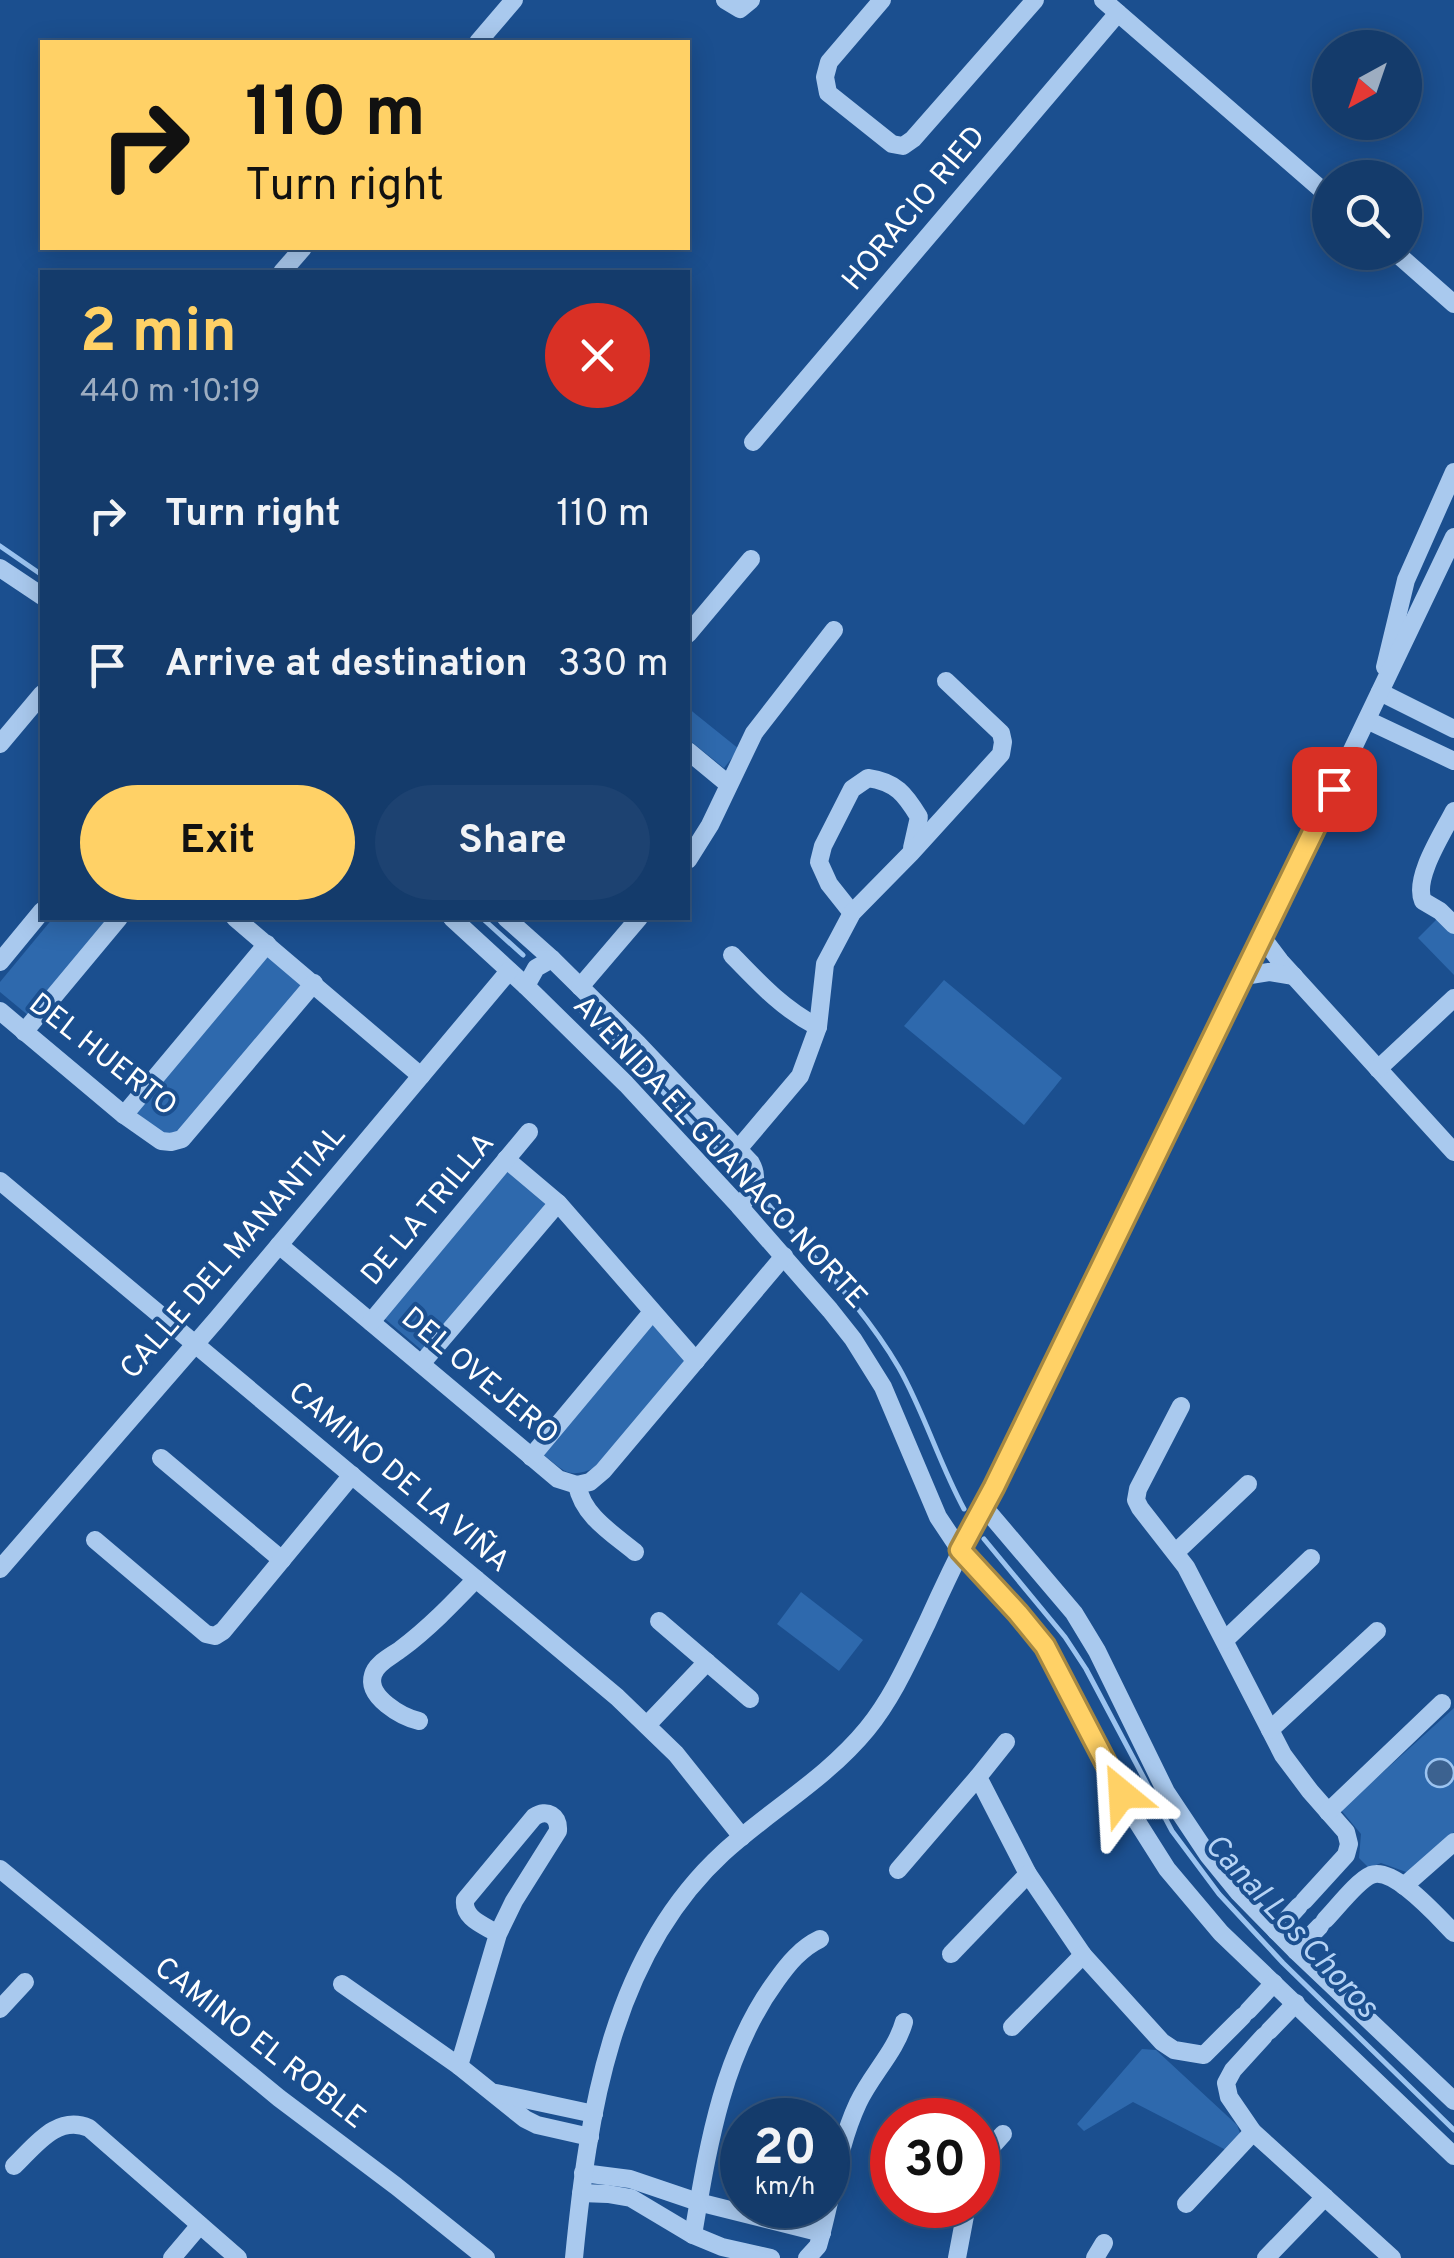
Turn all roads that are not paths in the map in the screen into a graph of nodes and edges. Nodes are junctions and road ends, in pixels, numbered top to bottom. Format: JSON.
{"nodes":[{"id":1,"x":514,"y":0,"type":"edge"},
{"id":2,"x":725,"y":0,"type":"edge"},
{"id":3,"x":751,"y":0,"type":"edge"},
{"id":4,"x":882,"y":0,"type":"edge"},
{"id":5,"x":1035,"y":0,"type":"edge"},
{"id":6,"x":1103,"y":0,"type":"edge"},
{"id":7,"x":1118,"y":13,"type":"junction"},
{"id":8,"x":480,"y":40,"type":"edge"},
{"id":9,"x":1312,"y":181,"type":"edge"},
{"id":10,"x":301,"y":250,"type":"edge"},
{"id":11,"x":284,"y":270,"type":"edge"},
{"id":12,"x":1415,"y":270,"type":"edge"},
{"id":13,"x":1454,"y":304,"type":"edge"},
{"id":14,"x":753,"y":442,"type":"dead end"},
{"id":15,"x":1454,"y":472,"type":"edge"},
{"id":16,"x":1454,"y":537,"type":"edge"},
{"id":17,"x":751,"y":559,"type":"dead end"},
{"id":18,"x":0,"y":568,"type":"edge"},
{"id":19,"x":40,"y":595,"type":"edge"},
{"id":20,"x":834,"y":630,"type":"dead end"},
{"id":21,"x":690,"y":632,"type":"edge"},
{"id":22,"x":946,"y":681,"type":"dead end"},
{"id":23,"x":1380,"y":692,"type":"junction"},
{"id":24,"x":40,"y":696,"type":"edge"},
{"id":25,"x":1368,"y":720,"type":"junction"},
{"id":26,"x":1454,"y":729,"type":"edge"},
{"id":27,"x":2,"y":737,"type":"edge"},
{"id":28,"x":690,"y":754,"type":"edge"},
{"id":29,"x":1454,"y":762,"type":"edge"},
{"id":30,"x":728,"y":784,"type":"junction"},
{"id":31,"x":1454,"y":811,"type":"edge"},
{"id":32,"x":911,"y":853,"type":"junction"},
{"id":33,"x":690,"y":857,"type":"edge"},
{"id":34,"x":40,"y":913,"type":"edge"},
{"id":35,"x":852,"y":913,"type":"junction"},
{"id":36,"x":117,"y":920,"type":"edge"},
{"id":37,"x":237,"y":920,"type":"edge"},
{"id":38,"x":454,"y":920,"type":"edge"},
{"id":39,"x":508,"y":920,"type":"edge"},
{"id":40,"x":637,"y":920,"type":"edge"},
{"id":41,"x":1454,"y":925,"type":"edge"},
{"id":42,"x":1262,"y":937,"type":"junction"},
{"id":43,"x":267,"y":944,"type":"junction"},
{"id":44,"x":732,"y":955,"type":"dead end"},
{"id":45,"x":552,"y":959,"type":"junction"},
{"id":46,"x":0,"y":962,"type":"edge"},
{"id":47,"x":509,"y":971,"type":"junction"},
{"id":48,"x":1244,"y":976,"type":"junction"},
{"id":49,"x":1294,"y":976,"type":"junction"},
{"id":50,"x":314,"y":982,"type":"junction"},
{"id":51,"x":526,"y":986,"type":"junction"},
{"id":52,"x":580,"y":987,"type":"junction"},
{"id":53,"x":1454,"y":998,"type":"edge"},
{"id":54,"x":0,"y":1012,"type":"edge"},
{"id":55,"x":818,"y":1027,"type":"junction"},
{"id":56,"x":24,"y":1032,"type":"junction"},
{"id":57,"x":1378,"y":1069,"type":"junction"},
{"id":58,"x":421,"y":1076,"type":"junction"},
{"id":59,"x":124,"y":1115,"type":"junction"},
{"id":60,"x":528,"y":1132,"type":"dead end"},
{"id":61,"x":739,"y":1148,"type":"junction"},
{"id":62,"x":1454,"y":1152,"type":"edge"},
{"id":63,"x":506,"y":1160,"type":"junction"},
{"id":64,"x":0,"y":1180,"type":"edge"},
{"id":65,"x":558,"y":1203,"type":"junction"},
{"id":66,"x":740,"y":1207,"type":"junction"},
{"id":67,"x":279,"y":1246,"type":"junction"},
{"id":68,"x":784,"y":1256,"type":"junction"},
{"id":69,"x":652,"y":1312,"type":"junction"},
{"id":70,"x":371,"y":1322,"type":"junction"},
{"id":71,"x":195,"y":1344,"type":"junction"},
{"id":72,"x":696,"y":1361,"type":"junction"},
{"id":73,"x":421,"y":1364,"type":"junction"},
{"id":74,"x":1181,"y":1406,"type":"dead end"},
{"id":75,"x":531,"y":1457,"type":"junction"},
{"id":76,"x":162,"y":1458,"type":"dead end"},
{"id":77,"x":352,"y":1475,"type":"junction"},
{"id":78,"x":1248,"y":1484,"type":"dead end"},
{"id":79,"x":577,"y":1485,"type":"junction"},
{"id":80,"x":984,"y":1507,"type":"junction"},
{"id":81,"x":95,"y":1540,"type":"dead end"},
{"id":82,"x":960,"y":1550,"type":"junction"},
{"id":83,"x":635,"y":1552,"type":"dead end"},
{"id":84,"x":1176,"y":1552,"type":"junction"},
{"id":85,"x":1311,"y":1558,"type":"dead end"},
{"id":86,"x":282,"y":1560,"type":"junction"},
{"id":87,"x":0,"y":1570,"type":"edge"},
{"id":88,"x":476,"y":1578,"type":"junction"},
{"id":89,"x":659,"y":1621,"type":"dead end"},
{"id":90,"x":1377,"y":1632,"type":"dead end"},
{"id":91,"x":1225,"y":1640,"type":"junction"},
{"id":92,"x":707,"y":1662,"type":"junction"},
{"id":93,"x":750,"y":1699,"type":"dead end"},
{"id":94,"x":1442,"y":1702,"type":"dead end"},
{"id":95,"x":419,"y":1721,"type":"dead end"},
{"id":96,"x":648,"y":1724,"type":"junction"},
{"id":97,"x":1270,"y":1730,"type":"junction"},
{"id":98,"x":1006,"y":1742,"type":"dead end"},
{"id":99,"x":978,"y":1777,"type":"junction"},
{"id":100,"x":1328,"y":1812,"type":"junction"},
{"id":101,"x":742,"y":1837,"type":"junction"},
{"id":102,"x":1454,"y":1842,"type":"edge"},
{"id":103,"x":0,"y":1869,"type":"edge"},
{"id":104,"x":898,"y":1870,"type":"dead end"},
{"id":105,"x":1028,"y":1874,"type":"junction"},
{"id":106,"x":1404,"y":1886,"type":"junction"},
{"id":107,"x":1276,"y":1931,"type":"junction"},
{"id":108,"x":1454,"y":1933,"type":"edge"},
{"id":109,"x":498,"y":1934,"type":"junction"},
{"id":110,"x":820,"y":1939,"type":"dead end"},
{"id":111,"x":1296,"y":1951,"type":"junction"},
{"id":112,"x":951,"y":1954,"type":"dead end"},
{"id":113,"x":1082,"y":1956,"type":"junction"},
{"id":114,"x":25,"y":1982,"type":"dead end"},
{"id":115,"x":1274,"y":1983,"type":"junction"},
{"id":116,"x":342,"y":1984,"type":"dead end"},
{"id":117,"x":1296,"y":2003,"type":"junction"},
{"id":118,"x":0,"y":2009,"type":"edge"},
{"id":119,"x":904,"y":2022,"type":"dead end"},
{"id":120,"x":1012,"y":2027,"type":"dead end"},
{"id":121,"x":459,"y":2066,"type":"junction"},
{"id":122,"x":496,"y":2093,"type":"junction"},
{"id":123,"x":1454,"y":2101,"type":"edge"},
{"id":124,"x":594,"y":2114,"type":"junction"},
{"id":125,"x":1253,"y":2132,"type":"junction"},
{"id":126,"x":1004,"y":2134,"type":"dead end"},
{"id":127,"x":590,"y":2136,"type":"junction"},
{"id":128,"x":1000,"y":2138,"type":"edge"},
{"id":129,"x":1454,"y":2156,"type":"edge"},
{"id":130,"x":14,"y":2166,"type":"dead end"},
{"id":131,"x":583,"y":2173,"type":"junction"},
{"id":132,"x":581,"y":2193,"type":"junction"},
{"id":133,"x":642,"y":2193,"type":"junction"},
{"id":134,"x":1326,"y":2197,"type":"junction"},
{"id":135,"x":698,"y":2202,"type":"junction"},
{"id":136,"x":1186,"y":2204,"type":"dead end"},
{"id":137,"x":200,"y":2225,"type":"junction"},
{"id":138,"x":962,"y":2228,"type":"edge"},
{"id":139,"x":822,"y":2233,"type":"junction"},
{"id":140,"x":693,"y":2235,"type":"junction"},
{"id":141,"x":172,"y":2258,"type":"edge"},
{"id":142,"x":238,"y":2258,"type":"edge"},
{"id":143,"x":486,"y":2258,"type":"edge"},
{"id":144,"x":574,"y":2258,"type":"edge"},
{"id":145,"x":771,"y":2258,"type":"edge"},
{"id":146,"x":807,"y":2258,"type":"edge"},
{"id":147,"x":956,"y":2258,"type":"edge"},
{"id":148,"x":1266,"y":2258,"type":"edge"},
{"id":149,"x":1392,"y":2258,"type":"edge"}],
"edges":[{"from":1,"to":8,"type":"street"},
{"from":2,"to":3,"type":"street"},
{"from":4,"to":5,"type":"street"},
{"from":6,"to":7,"type":"street"},
{"from":7,"to":9,"type":"street"},
{"from":7,"to":14,"type":"street","name":"HORACIO RIED"},
{"from":10,"to":11,"type":"street"},
{"from":12,"to":13,"type":"street"},
{"from":15,"to":23,"type":"street"},
{"from":16,"to":23,"type":"street"},
{"from":17,"to":21,"type":"street"},
{"from":18,"to":19,"type":"street"},
{"from":20,"to":30,"type":"street"},
{"from":22,"to":32,"type":"street"},
{"from":23,"to":25,"type":"street"},
{"from":23,"to":26,"type":"street"},
{"from":24,"to":27,"type":"street"},
{"from":25,"to":29,"type":"street"},
{"from":25,"to":42,"type":"street"},
{"from":28,"to":30,"type":"street"},
{"from":30,"to":33,"type":"street"},
{"from":31,"to":41,"type":"street"},
{"from":32,"to":35,"type":"street"},
{"from":32,"to":35,"type":"street"},
{"from":34,"to":46,"type":"street"},
{"from":35,"to":55,"type":"street"},
{"from":36,"to":56,"type":"street"},
{"from":37,"to":43,"type":"street"},
{"from":38,"to":47,"type":"street","name":"AVENIDA EL GUANACO NORTE"},
{"from":39,"to":45,"type":"street"},
{"from":40,"to":52,"type":"street"},
{"from":42,"to":48,"type":"street"},
{"from":42,"to":49,"type":"street"},
{"from":43,"to":50,"type":"street"},
{"from":43,"to":59,"type":"street"},
{"from":44,"to":55,"type":"street"},
{"from":45,"to":51,"type":"street"},
{"from":45,"to":52,"type":"street"},
{"from":47,"to":51,"type":"street","name":"AVENIDA EL GUANACO NORTE"},
{"from":47,"to":58,"type":"street","name":"CALLE DEL MANANTIAL"},
{"from":48,"to":49,"type":"street"},
{"from":48,"to":80,"type":"street"},
{"from":49,"to":57,"type":"street"},
{"from":50,"to":58,"type":"street"},
{"from":50,"to":59,"type":"street","name":"DEL HUERTO"},
{"from":51,"to":66,"type":"street","name":"AVENIDA EL GUANACO NORTE"},
{"from":52,"to":61,"type":"street"},
{"from":53,"to":57,"type":"street"},
{"from":54,"to":56,"type":"street","name":"DEL HUERTO"},
{"from":55,"to":61,"type":"street"},
{"from":56,"to":59,"type":"street","name":"DEL HUERTO"},
{"from":57,"to":62,"type":"street"},
{"from":58,"to":67,"type":"street","name":"CALLE DEL MANANTIAL"},
{"from":60,"to":63,"type":"street","name":"DE LA TRILLA"},
{"from":61,"to":66,"type":"street"},
{"from":63,"to":65,"type":"street"},
{"from":63,"to":70,"type":"street","name":"DE LA TRILLA"},
{"from":64,"to":71,"type":"street","name":"CAMINO DE LA VIÑA"},
{"from":65,"to":69,"type":"street"},
{"from":65,"to":73,"type":"street"},
{"from":66,"to":68,"type":"street","name":"AVENIDA EL GUANACO NORTE"},
{"from":67,"to":70,"type":"street","name":"DEL OVEJERO"},
{"from":67,"to":71,"type":"street","name":"CALLE DEL MANANTIAL"},
{"from":68,"to":72,"type":"street"},
{"from":68,"to":82,"type":"street","name":"AVENIDA EL GUANACO NORTE"},
{"from":69,"to":72,"type":"street"},
{"from":69,"to":75,"type":"street"},
{"from":70,"to":73,"type":"street","name":"DEL OVEJERO"},
{"from":71,"to":77,"type":"street","name":"CAMINO DE LA VIÑA"},
{"from":71,"to":87,"type":"street","name":"CALLE DEL MANANTIAL"},
{"from":72,"to":79,"type":"street"},
{"from":73,"to":75,"type":"street","name":"DEL OVEJERO"},
{"from":74,"to":84,"type":"street"},
{"from":75,"to":79,"type":"street","name":"DEL OVEJERO"},
{"from":76,"to":86,"type":"street"},
{"from":77,"to":86,"type":"street"},
{"from":77,"to":88,"type":"street","name":"CAMINO DE LA VIÑA"},
{"from":78,"to":84,"type":"street"},
{"from":79,"to":83,"type":"street","name":"DEL OVEJERO"},
{"from":80,"to":82,"type":"street"},
{"from":80,"to":107,"type":"street"},
{"from":81,"to":86,"type":"street"},
{"from":82,"to":101,"type":"street"},
{"from":82,"to":115,"type":"street","name":"AVENIDA EL GUANACO NORTE"},
{"from":84,"to":91,"type":"street"},
{"from":85,"to":91,"type":"street"},
{"from":88,"to":95,"type":"street"},
{"from":88,"to":96,"type":"street","name":"CAMINO DE LA VIÑA"},
{"from":89,"to":92,"type":"street"},
{"from":90,"to":97,"type":"street"},
{"from":91,"to":97,"type":"street"},
{"from":92,"to":93,"type":"street"},
{"from":92,"to":96,"type":"street"},
{"from":94,"to":100,"type":"street"},
{"from":96,"to":101,"type":"street","name":"CAMINO DE LA VIÑA"},
{"from":97,"to":100,"type":"street"},
{"from":98,"to":99,"type":"street"},
{"from":99,"to":104,"type":"street"},
{"from":99,"to":105,"type":"street"},
{"from":100,"to":107,"type":"street"},
{"from":101,"to":124,"type":"street"},
{"from":102,"to":106,"type":"street"},
{"from":103,"to":143,"type":"street","name":"CAMINO EL ROBLE"},
{"from":105,"to":112,"type":"street"},
{"from":105,"to":113,"type":"street"},
{"from":106,"to":108,"type":"street"},
{"from":106,"to":111,"type":"street"},
{"from":107,"to":111,"type":"street"},
{"from":109,"to":109,"type":"street"},
{"from":109,"to":121,"type":"street"},
{"from":110,"to":135,"type":"street"},
{"from":111,"to":123,"type":"street"},
{"from":113,"to":115,"type":"street"},
{"from":113,"to":120,"type":"street"},
{"from":114,"to":118,"type":"street"},
{"from":115,"to":117,"type":"street","name":"AVENIDA EL GUANACO NORTE"},
{"from":116,"to":121,"type":"street"},
{"from":117,"to":125,"type":"street"},
{"from":117,"to":129,"type":"street","name":"AVENIDA EL GUANACO NORTE"},
{"from":119,"to":139,"type":"street"},
{"from":121,"to":122,"type":"street"},
{"from":122,"to":124,"type":"street"},
{"from":122,"to":127,"type":"street"},
{"from":124,"to":127,"type":"street"},
{"from":125,"to":134,"type":"street"},
{"from":125,"to":136,"type":"street"},
{"from":126,"to":128,"type":"street"},
{"from":127,"to":131,"type":"street"},
{"from":130,"to":137,"type":"street"},
{"from":131,"to":132,"type":"street"},
{"from":131,"to":133,"type":"street"},
{"from":132,"to":133,"type":"street"},
{"from":132,"to":144,"type":"street"},
{"from":133,"to":135,"type":"street"},
{"from":133,"to":140,"type":"street"},
{"from":134,"to":148,"type":"street"},
{"from":134,"to":149,"type":"street"},
{"from":135,"to":139,"type":"street"},
{"from":135,"to":140,"type":"street"},
{"from":137,"to":141,"type":"street"},
{"from":137,"to":142,"type":"street"},
{"from":138,"to":147,"type":"street"},
{"from":139,"to":146,"type":"street"},
{"from":140,"to":145,"type":"street"}]}
